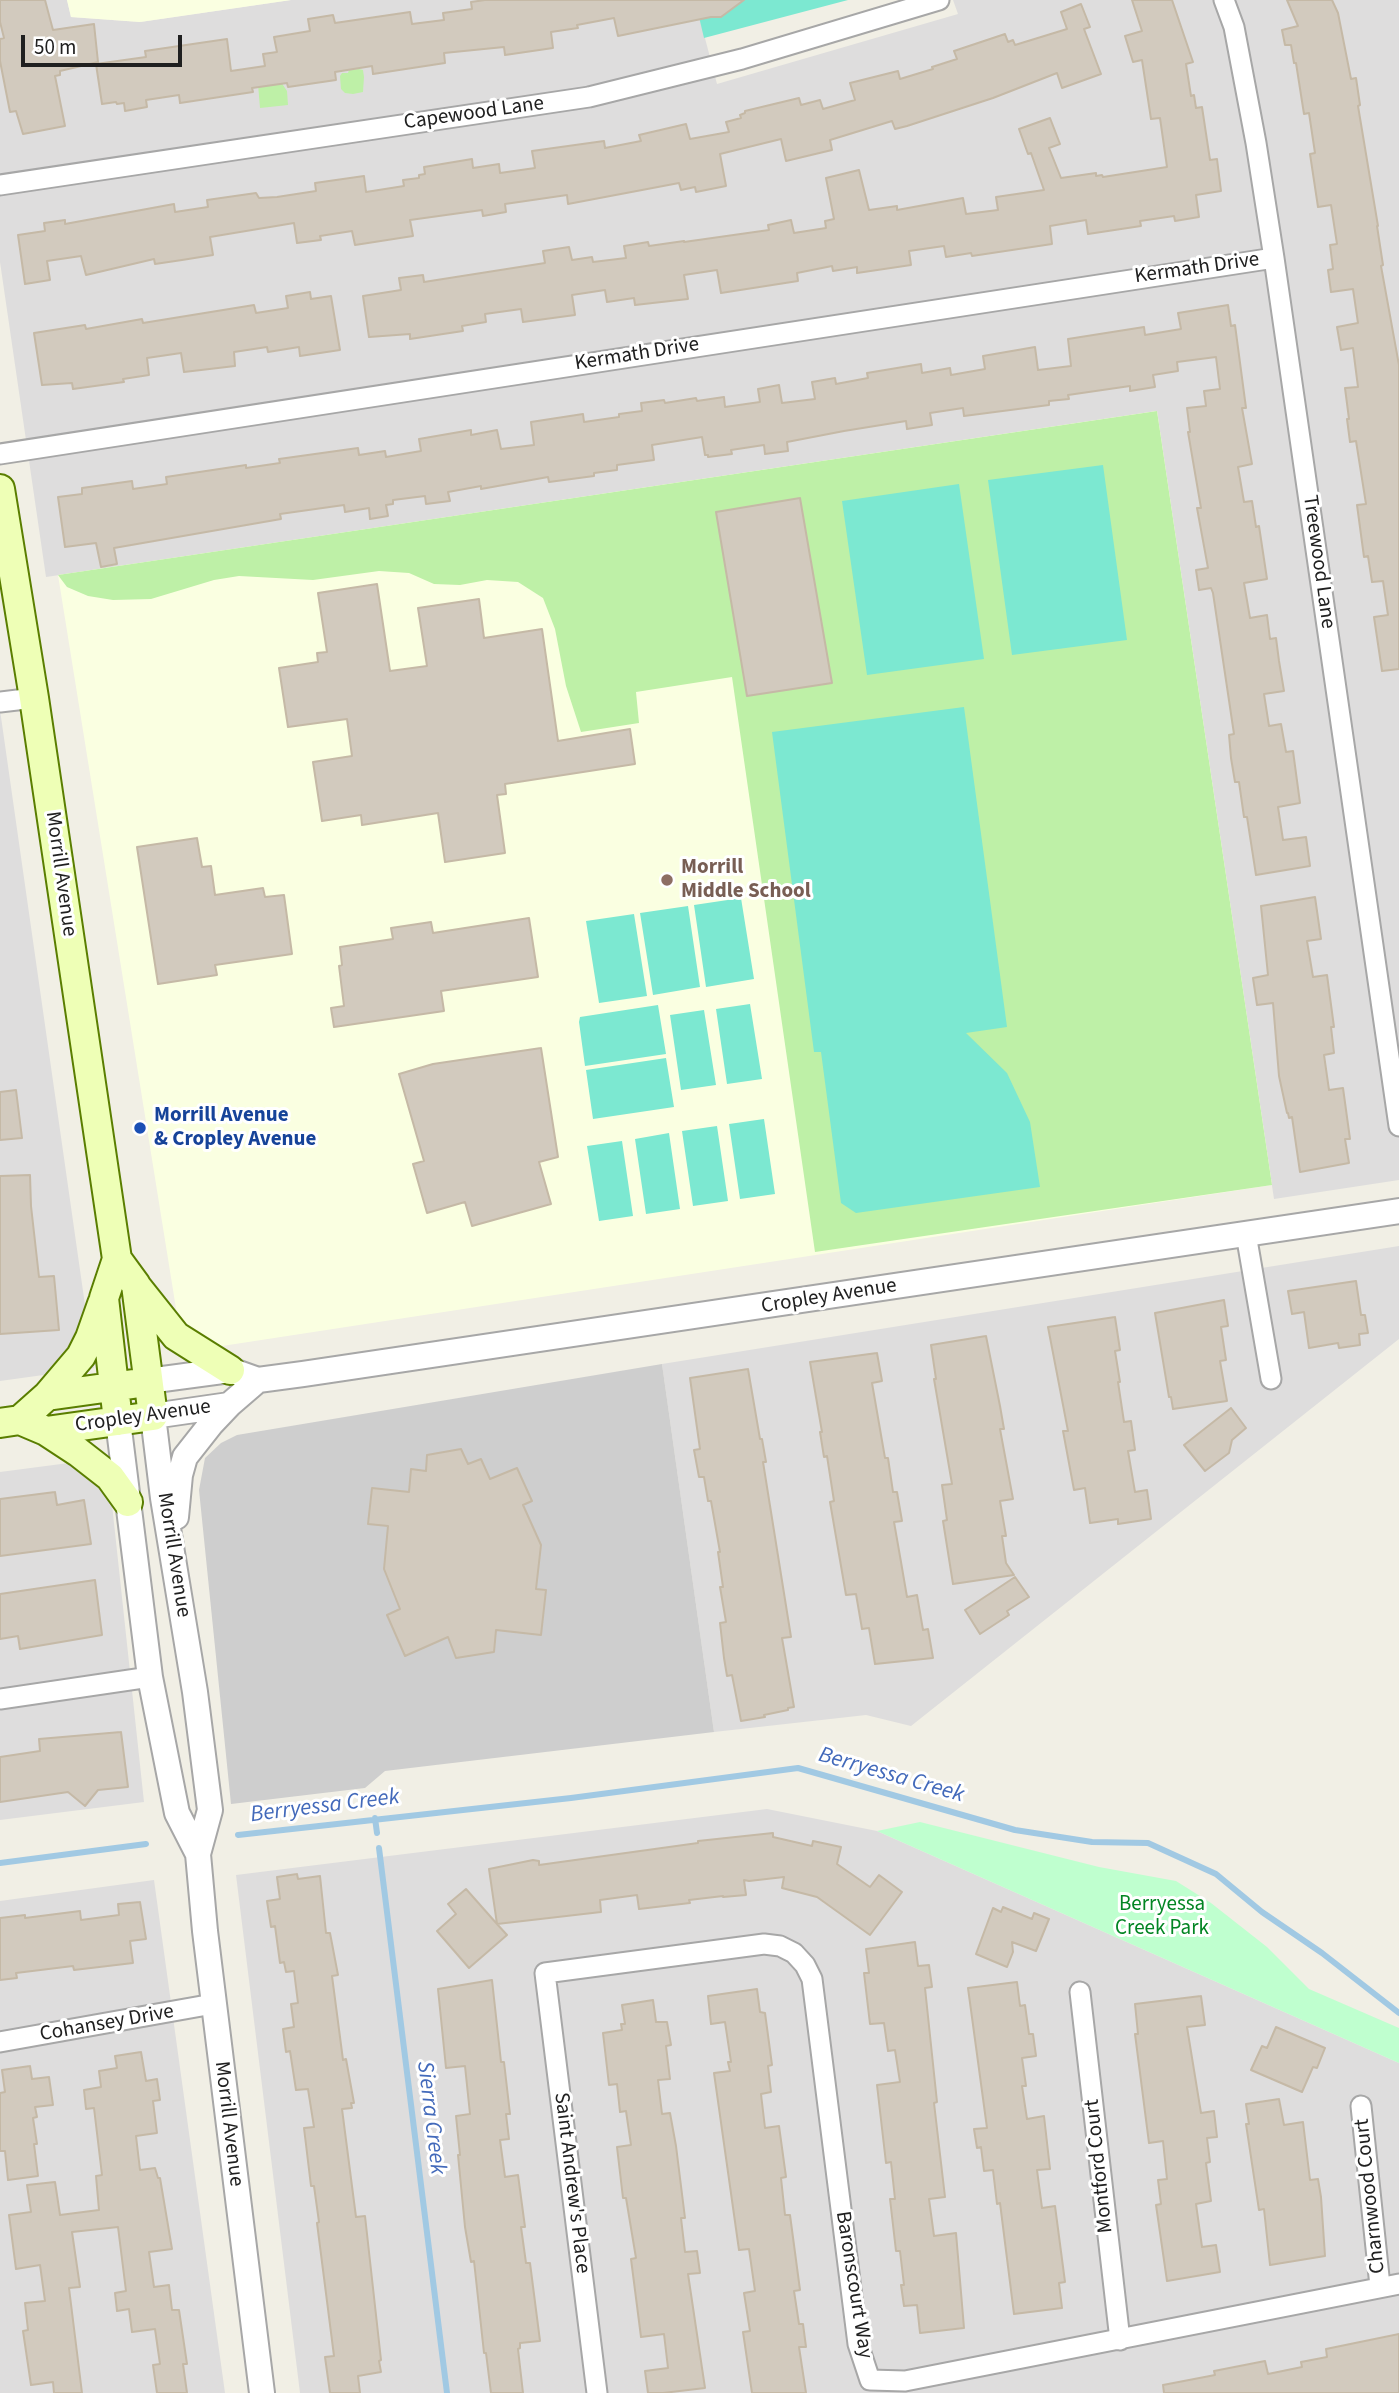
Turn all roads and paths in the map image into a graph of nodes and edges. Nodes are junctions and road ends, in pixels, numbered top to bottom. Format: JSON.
{"nodes":[{"id":1,"x":1224,"y":0,"type":"edge"},
{"id":2,"x":932,"y":1,"type":"edge"},
{"id":3,"x":0,"y":185,"type":"edge"},
{"id":4,"x":1274,"y":258,"type":"junction"},
{"id":5,"x":0,"y":454,"type":"edge"},
{"id":6,"x":0,"y":489,"type":"edge"},
{"id":7,"x":34,"y":698,"type":"junction"},
{"id":8,"x":0,"y":702,"type":"edge"},
{"id":9,"x":1399,"y":1126,"type":"edge"},
{"id":10,"x":1399,"y":1211,"type":"edge"},
{"id":11,"x":1246,"y":1234,"type":"junction"},
{"id":12,"x":117,"y":1259,"type":"junction"},
{"id":13,"x":136,"y":1285,"type":"junction"},
{"id":14,"x":104,"y":1298,"type":"junction"},
{"id":15,"x":230,"y":1370,"type":"junction"},
{"id":16,"x":1271,"y":1379,"type":"dead end"},
{"id":17,"x":258,"y":1380,"type":"junction"},
{"id":18,"x":148,"y":1381,"type":"junction"},
{"id":19,"x":114,"y":1386,"type":"junction"},
{"id":20,"x":47,"y":1396,"type":"junction"},
{"id":21,"x":229,"y":1405,"type":"junction"},
{"id":22,"x":153,"y":1416,"type":"junction"},
{"id":23,"x":118,"y":1421,"type":"junction"},
{"id":24,"x":22,"y":1425,"type":"edge"},
{"id":25,"x":128,"y":1502,"type":"junction"},
{"id":26,"x":172,"y":1553,"type":"junction"},
{"id":27,"x":150,"y":1677,"type":"junction"},
{"id":28,"x":0,"y":1699,"type":"edge"},
{"id":29,"x":198,"y":1854,"type":"junction"},
{"id":30,"x":545,"y":1973,"type":"joint"},
{"id":31,"x":1080,"y":1992,"type":"dead end"},
{"id":32,"x":213,"y":2004,"type":"junction"},
{"id":33,"x":0,"y":2042,"type":"edge"},
{"id":34,"x":1361,"y":2106,"type":"dead end"},
{"id":35,"x":1390,"y":2285,"type":"edge"},
{"id":36,"x":1120,"y":2340,"type":"junction"},
{"id":37,"x":262,"y":2393,"type":"edge"},
{"id":38,"x":597,"y":2393,"type":"edge"}],
"edges":[{"from":1,"to":4,"type":"street","name":"Treewood Lane"},
{"from":2,"to":3,"type":"street","name":"Capewood Lane"},
{"from":4,"to":5,"type":"street","name":"Kermath Drive"},
{"from":4,"to":9,"type":"street","name":"Treewood Lane"},
{"from":6,"to":7,"type":"main road","name":"Morrill Avenue"},
{"from":7,"to":8,"type":"street"},
{"from":7,"to":12,"type":"main road","name":"Morrill Avenue"},
{"from":10,"to":11,"type":"street","name":"Cropley Avenue"},
{"from":11,"to":16,"type":"street"},
{"from":11,"to":17,"type":"street","name":"Cropley Avenue"},
{"from":12,"to":13,"type":"main road","name":"Morrill Avenue"},
{"from":12,"to":14,"type":"main road","name":"Morrill Avenue"},
{"from":13,"to":15,"type":"main road"},
{"from":13,"to":18,"type":"main road","name":"Morrill Avenue"},
{"from":14,"to":19,"type":"main road","name":"Morrill Avenue"},
{"from":14,"to":20,"type":"main road"},
{"from":15,"to":17,"type":"street","name":"Cropley Avenue"},
{"from":15,"to":18,"type":"street","name":"Cropley Avenue"},
{"from":17,"to":21,"type":"street","name":"Cropley Avenue"},
{"from":18,"to":19,"type":"main road","name":"Cropley Avenue"},
{"from":18,"to":22,"type":"main road","name":"Morrill Avenue"},
{"from":19,"to":20,"type":"main road","name":"Cropley Avenue"},
{"from":19,"to":23,"type":"main road","name":"Morrill Avenue"},
{"from":20,"to":24,"type":"main road"},
{"from":21,"to":22,"type":"street","name":"Cropley Avenue"},
{"from":21,"to":26,"type":"street"},
{"from":22,"to":23,"type":"main road","name":"Cropley Avenue"},
{"from":22,"to":26,"type":"street","name":"Morrill Avenue"},
{"from":23,"to":24,"type":"main road","name":"Cropley Avenue"},
{"from":23,"to":25,"type":"street","name":"Morrill Avenue"},
{"from":24,"to":25,"type":"main road"},
{"from":25,"to":27,"type":"street","name":"Morrill Avenue"},
{"from":26,"to":29,"type":"street","name":"Morrill Avenue"},
{"from":27,"to":28,"type":"street"},
{"from":27,"to":29,"type":"street","name":"Morrill Avenue"},
{"from":29,"to":32,"type":"street","name":"Morrill Avenue"},
{"from":30,"to":36,"type":"street","name":"Baronscourt Way"},
{"from":30,"to":38,"type":"street","name":"Saint Andrew's Place"},
{"from":31,"to":36,"type":"street","name":"Montford Court"},
{"from":32,"to":33,"type":"street","name":"Cohansey Drive"},
{"from":32,"to":37,"type":"street","name":"Morrill Avenue"},
{"from":34,"to":35,"type":"street","name":"Charnwood Court"},
{"from":35,"to":36,"type":"street","name":"Baronscourt Way"}]}
